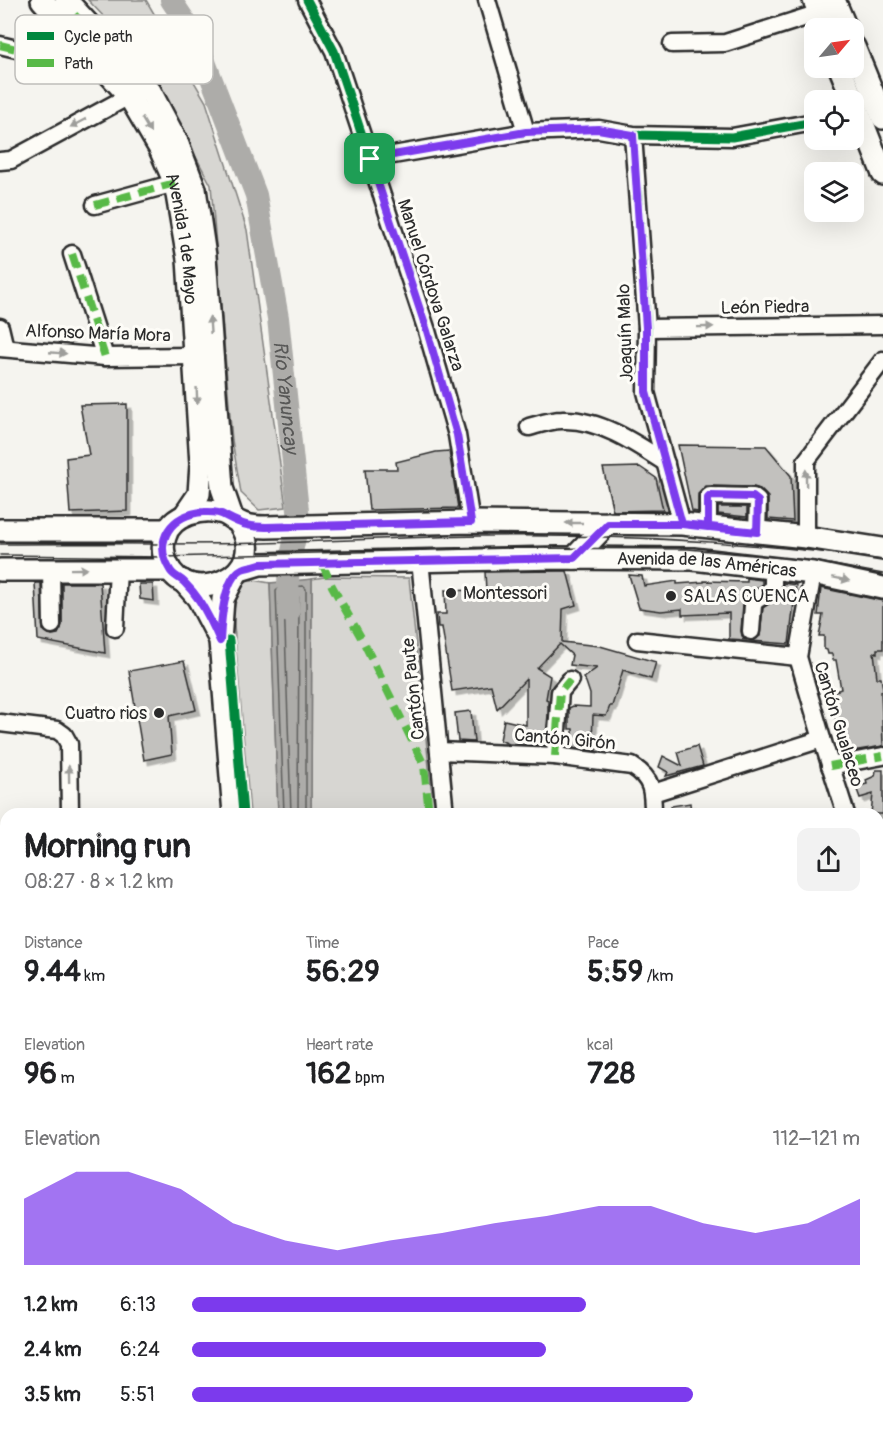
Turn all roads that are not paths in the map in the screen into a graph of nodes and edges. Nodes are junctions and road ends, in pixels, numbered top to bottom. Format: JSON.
{"nodes":[{"id":1,"x":42,"y":0,"type":"edge"},
{"id":2,"x":487,"y":0,"type":"edge"},
{"id":3,"x":314,"y":2,"type":"edge"},
{"id":4,"x":823,"y":10,"type":"edge"},
{"id":5,"x":71,"y":14,"type":"edge"},
{"id":6,"x":672,"y":44,"type":"dead end"},
{"id":7,"x":0,"y":45,"type":"edge"},
{"id":8,"x":15,"y":49,"type":"edge"},
{"id":9,"x":864,"y":71,"type":"edge"},
{"id":10,"x":121,"y":84,"type":"edge"},
{"id":11,"x":143,"y":84,"type":"edge"},
{"id":12,"x":150,"y":91,"type":"junction"},
{"id":13,"x":129,"y":96,"type":"junction"},
{"id":14,"x":883,"y":118,"type":"edge"},
{"id":15,"x":804,"y":124,"type":"edge"},
{"id":16,"x":864,"y":129,"type":"edge"},
{"id":17,"x":526,"y":132,"type":"junction"},
{"id":18,"x":633,"y":135,"type":"junction"},
{"id":19,"x":370,"y":159,"type":"junction"},
{"id":20,"x":0,"y":161,"type":"edge"},
{"id":21,"x":883,"y":174,"type":"edge"},
{"id":22,"x":175,"y":183,"type":"junction"},
{"id":23,"x":95,"y":205,"type":"dead end"},
{"id":24,"x":72,"y":254,"type":"dead end"},
{"id":25,"x":883,"y":324,"type":"edge"},
{"id":26,"x":0,"y":327,"type":"edge"},
{"id":27,"x":646,"y":328,"type":"junction"},
{"id":28,"x":3,"y":348,"type":"edge"},
{"id":29,"x":195,"y":356,"type":"junction"},
{"id":30,"x":105,"y":357,"type":"junction"},
{"id":31,"x":883,"y":360,"type":"edge"},
{"id":32,"x":529,"y":427,"type":"dead end"},
{"id":33,"x":666,"y":463,"type":"junction"},
{"id":34,"x":184,"y":516,"type":"junction"},
{"id":35,"x":235,"y":520,"type":"junction"},
{"id":36,"x":471,"y":522,"type":"junction"},
{"id":37,"x":608,"y":524,"type":"junction"},
{"id":38,"x":682,"y":524,"type":"junction"},
{"id":39,"x":708,"y":527,"type":"junction"},
{"id":40,"x":0,"y":530,"type":"edge"},
{"id":41,"x":166,"y":531,"type":"junction"},
{"id":42,"x":757,"y":532,"type":"junction"},
{"id":43,"x":806,"y":537,"type":"junction"},
{"id":44,"x":883,"y":549,"type":"edge"},
{"id":45,"x":574,"y":558,"type":"junction"},
{"id":46,"x":420,"y":560,"type":"junction"},
{"id":47,"x":773,"y":568,"type":"junction"},
{"id":48,"x":51,"y":569,"type":"junction"},
{"id":49,"x":118,"y":569,"type":"junction"},
{"id":50,"x":0,"y":570,"type":"edge"},
{"id":51,"x":245,"y":570,"type":"junction"},
{"id":52,"x":813,"y":573,"type":"junction"},
{"id":53,"x":176,"y":576,"type":"junction"},
{"id":54,"x":883,"y":588,"type":"edge"},
{"id":55,"x":52,"y":625,"type":"dead end"},
{"id":56,"x":115,"y":628,"type":"dead end"},
{"id":57,"x":751,"y":631,"type":"dead end"},
{"id":58,"x":637,"y":639,"type":"dead end"},
{"id":59,"x":220,"y":641,"type":"junction"},
{"id":60,"x":798,"y":657,"type":"junction"},
{"id":61,"x":570,"y":680,"type":"dead end"},
{"id":62,"x":0,"y":723,"type":"edge"},
{"id":63,"x":822,"y":739,"type":"junction"},
{"id":64,"x":439,"y":751,"type":"junction"},
{"id":65,"x":555,"y":756,"type":"junction"},
{"id":66,"x":883,"y":756,"type":"edge"},
{"id":67,"x":830,"y":766,"type":"junction"},
{"id":68,"x":653,"y":793,"type":"junction"},
{"id":69,"x":70,"y":808,"type":"edge"},
{"id":70,"x":234,"y":808,"type":"edge"},
{"id":71,"x":444,"y":808,"type":"edge"},
{"id":72,"x":653,"y":808,"type":"edge"},
{"id":73,"x":844,"y":808,"type":"edge"}],
"edges":[{"from":1,"to":5,"type":"main road","name":"Avenida 1 de Mayo"},
{"from":2,"to":17,"type":"street"},
{"from":3,"to":19,"type":"street","name":"Manuel Córdova Galarza"},
{"from":4,"to":6,"type":"street"},
{"from":7,"to":8,"type":"street"},
{"from":9,"to":14,"type":"main road"},
{"from":10,"to":13,"type":"main road","name":"Avenida 1 de Mayo"},
{"from":11,"to":12,"type":"main road","name":"Avenida 1 de Mayo"},
{"from":12,"to":13,"type":"street"},
{"from":35,"to":12,"type":"main road","name":"Avenida 1 de Mayo","one_way":true},
{"from":13,"to":20,"type":"street","one_way":true},
{"from":13,"to":22,"type":"main road","name":"Avenida 1 de Mayo","one_way":true},
{"from":15,"to":18,"type":"street"},
{"from":16,"to":21,"type":"main road"},
{"from":17,"to":18,"type":"street"},
{"from":17,"to":19,"type":"street"},
{"from":18,"to":27,"type":"street","name":"Joaquín Malo"},
{"from":19,"to":36,"type":"street","name":"Manuel Córdova Galarza"},
{"from":22,"to":23,"type":"street"},
{"from":22,"to":29,"type":"main road","name":"Avenida 1 de Mayo"},
{"from":24,"to":30,"type":"street"},
{"from":27,"to":25,"type":"street","name":"León Piedra","one_way":true},
{"from":26,"to":28,"type":"street"},
{"from":27,"to":33,"type":"street","name":"Joaquín Malo"},
{"from":28,"to":30,"type":"street","name":"Alfonso María Mora","one_way":true},
{"from":29,"to":30,"type":"street","name":"Alfonso María Mora"},
{"from":29,"to":34,"type":"main road","name":"Avenida 1 de Mayo","one_way":true},
{"from":43,"to":31,"type":"street","one_way":true},
{"from":32,"to":33,"type":"street"},
{"from":33,"to":38,"type":"street","name":"Joaquín Malo"},
{"from":34,"to":35,"type":"main road","name":"Avenida de las Américas"},
{"from":34,"to":41,"type":"main road"},
{"from":35,"to":36,"type":"main road","name":"Avenida de las Américas"},
{"from":35,"to":51,"type":"main road"},
{"from":37,"to":36,"type":"main road","name":"Avenida de las Américas","one_way":true},
{"from":37,"to":38,"type":"main road","name":"Avenida de las Américas"},
{"from":37,"to":45,"type":"main road"},
{"from":38,"to":39,"type":"main road","name":"Avenida de las Américas"},
{"from":39,"to":42,"type":"main road","name":"Avenida de las Américas"},
{"from":39,"to":42,"type":"street"},
{"from":40,"to":41,"type":"main road"},
{"from":41,"to":53,"type":"main road"},
{"from":42,"to":43,"type":"main road","name":"Avenida de las Américas"},
{"from":43,"to":44,"type":"main road","name":"Avenida de las Américas"},
{"from":45,"to":46,"type":"main road","name":"Avenida de las Américas"},
{"from":45,"to":47,"type":"main road","name":"Avenida de las Américas"},
{"from":46,"to":51,"type":"main road","name":"Avenida de las Américas"},
{"from":46,"to":64,"type":"street","name":"Cantón Paute"},
{"from":47,"to":52,"type":"main road","name":"Avenida de las Américas"},
{"from":47,"to":57,"type":"street"},
{"from":48,"to":49,"type":"main road","name":"Avenida de las Américas","one_way":true},
{"from":48,"to":50,"type":"main road","name":"Avenida de las Américas"},
{"from":48,"to":55,"type":"street"},
{"from":49,"to":53,"type":"main road","name":"Avenida de las Américas"},
{"from":49,"to":56,"type":"street"},
{"from":51,"to":53,"type":"main road","name":"Avenida de las Américas"},
{"from":51,"to":59,"type":"main road"},
{"from":52,"to":54,"type":"main road","name":"Avenida de las Américas","one_way":true},
{"from":52,"to":60,"type":"street","name":"Cantón Gualaceo"},
{"from":53,"to":59,"type":"main road"},
{"from":58,"to":60,"type":"street"},
{"from":59,"to":70,"type":"main road"},
{"from":60,"to":63,"type":"street","name":"Cantón Gualaceo"},
{"from":61,"to":65,"type":"street"},
{"from":69,"to":62,"type":"street","one_way":true},
{"from":63,"to":67,"type":"street","name":"Cantón Gualaceo"},
{"from":63,"to":68,"type":"street"},
{"from":64,"to":65,"type":"street","name":"Cantón Girón"},
{"from":64,"to":71,"type":"street","name":"Cantón Paute"},
{"from":65,"to":68,"type":"street","name":"Cantón Girón"},
{"from":66,"to":67,"type":"street"},
{"from":67,"to":73,"type":"street","name":"Cantón Gualaceo"},
{"from":68,"to":72,"type":"street"}]}
